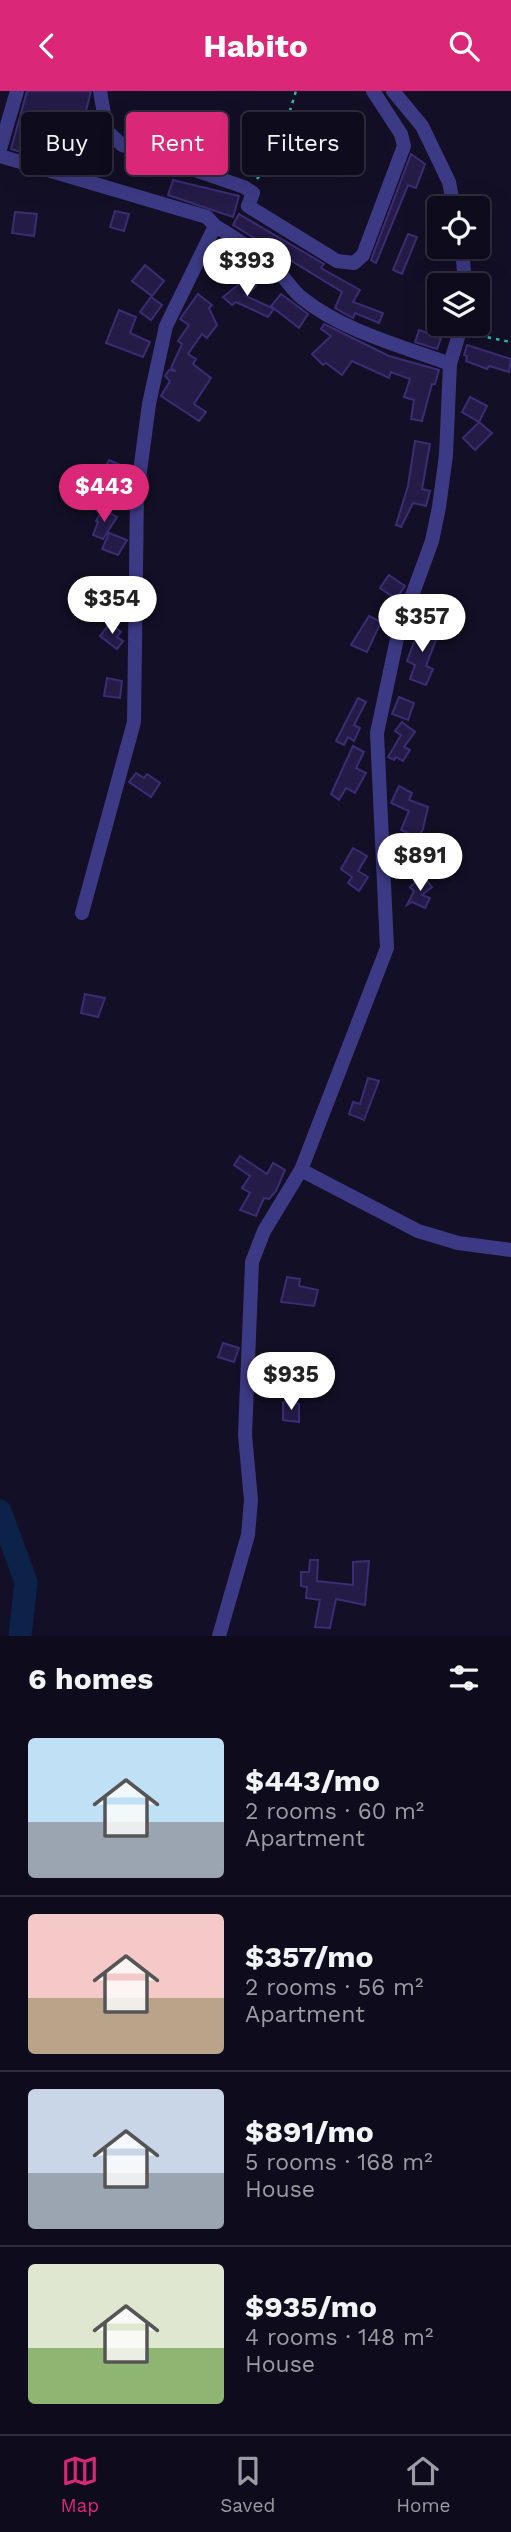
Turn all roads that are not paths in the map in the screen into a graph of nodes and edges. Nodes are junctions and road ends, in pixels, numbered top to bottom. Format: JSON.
{"nodes":[{"id":1,"x":17,"y":91,"type":"edge"},
{"id":2,"x":100,"y":91,"type":"edge"},
{"id":3,"x":373,"y":91,"type":"edge"},
{"id":4,"x":393,"y":91,"type":"edge"},
{"id":5,"x":0,"y":149,"type":"edge"},
{"id":6,"x":0,"y":156,"type":"edge"},
{"id":7,"x":452,"y":196,"type":"edge"},
{"id":8,"x":215,"y":226,"type":"junction"},
{"id":9,"x":459,"y":336,"type":"edge"},
{"id":10,"x":450,"y":364,"type":"junction"},
{"id":11,"x":82,"y":913,"type":"dead end"},
{"id":12,"x":301,"y":1170,"type":"junction"},
{"id":13,"x":511,"y":1250,"type":"edge"},
{"id":14,"x":219,"y":1636,"type":"edge"}],
"edges":[{"from":1,"to":5,"type":"street"},
{"from":2,"to":3,"type":"street"},
{"from":4,"to":7,"type":"street"},
{"from":6,"to":8,"type":"street"},
{"from":8,"to":10,"type":"street"},
{"from":8,"to":11,"type":"street"},
{"from":9,"to":10,"type":"street"},
{"from":10,"to":12,"type":"street"},
{"from":12,"to":13,"type":"street"},
{"from":12,"to":14,"type":"street"}]}
